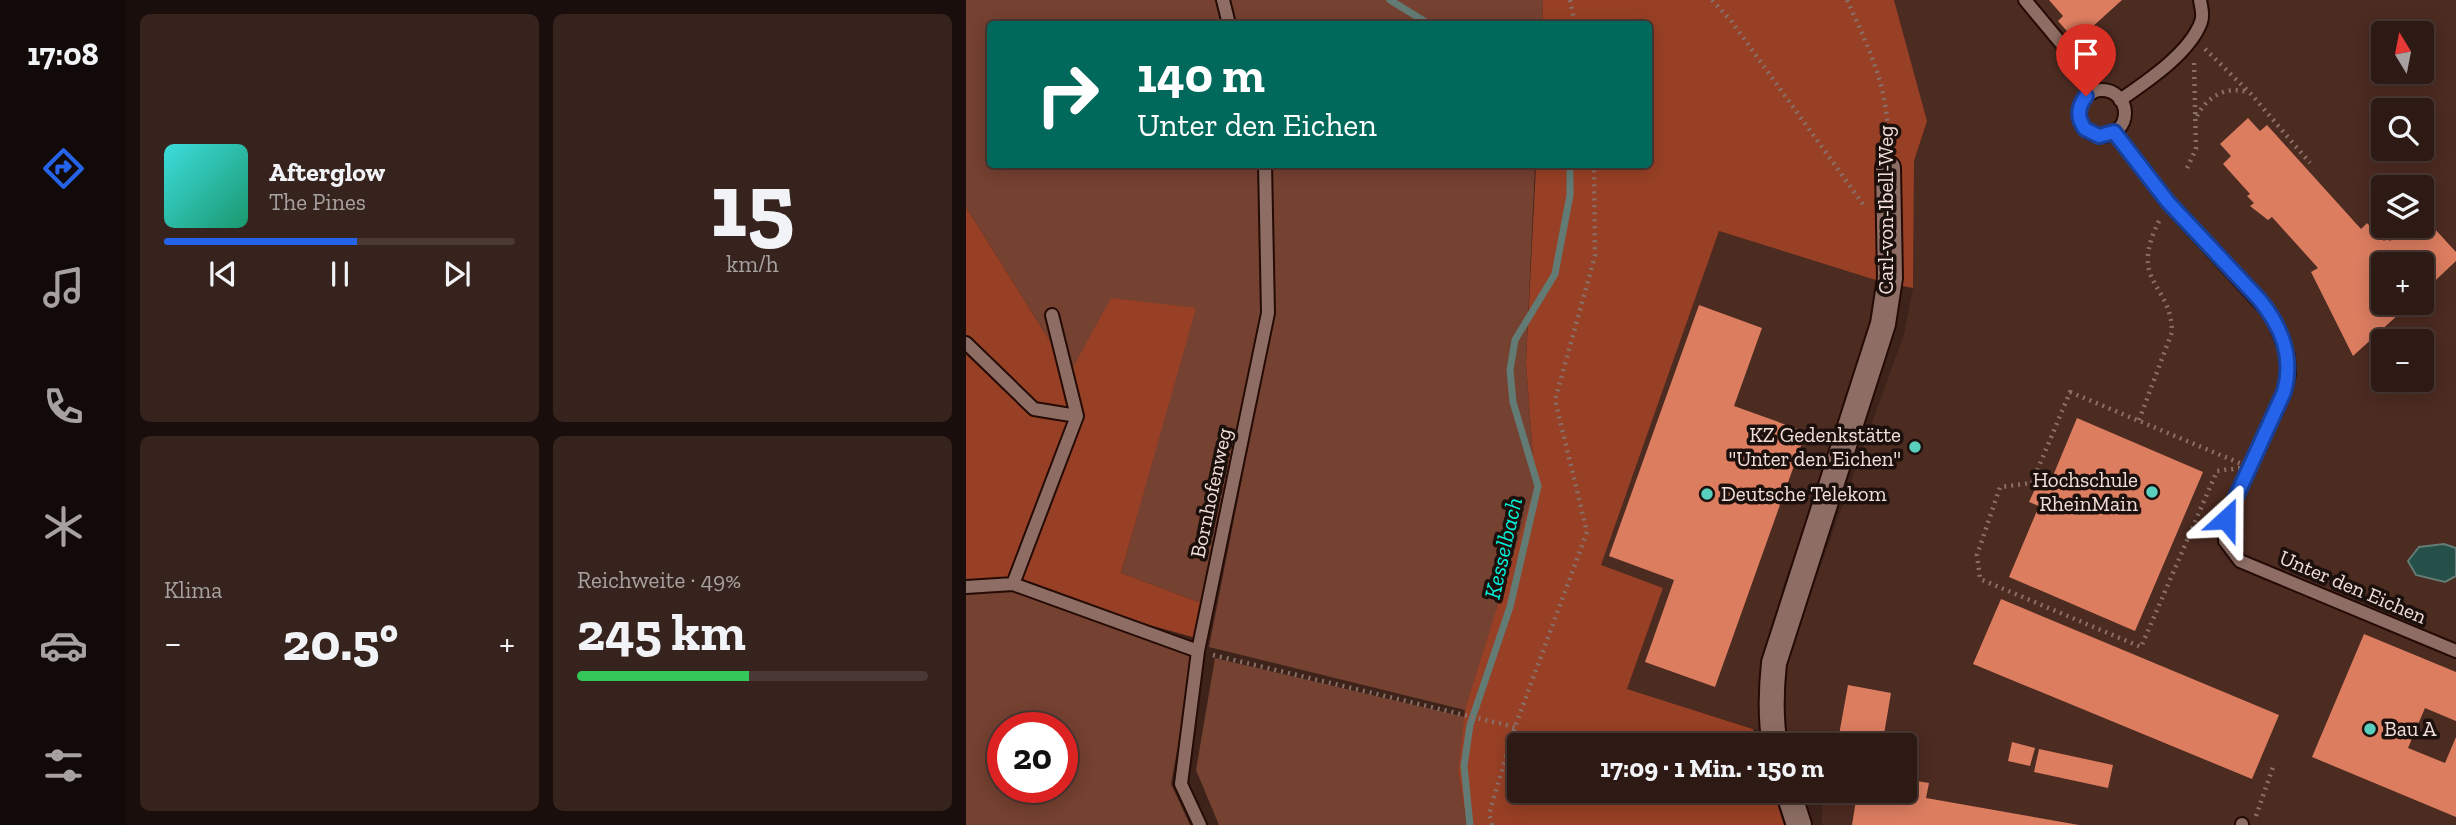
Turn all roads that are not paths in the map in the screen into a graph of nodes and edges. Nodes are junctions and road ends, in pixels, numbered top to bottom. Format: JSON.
{"nodes":[{"id":1,"x":1223,"y":0,"type":"edge"},
{"id":2,"x":2025,"y":0,"type":"edge"},
{"id":3,"x":2200,"y":0,"type":"edge"},
{"id":4,"x":1228,"y":21,"type":"edge"},
{"id":5,"x":2092,"y":93,"type":"junction"},
{"id":6,"x":2120,"y":100,"type":"junction"},
{"id":7,"x":2114,"y":132,"type":"junction"},
{"id":8,"x":1265,"y":168,"type":"edge"},
{"id":9,"x":1888,"y":168,"type":"road end"},
{"id":10,"x":1052,"y":315,"type":"dead end"},
{"id":11,"x":966,"y":343,"type":"edge"},
{"id":12,"x":1077,"y":416,"type":"junction"},
{"id":13,"x":1013,"y":584,"type":"junction"},
{"id":14,"x":966,"y":587,"type":"edge"},
{"id":15,"x":1198,"y":651,"type":"junction"},
{"id":16,"x":2456,"y":651,"type":"edge"},
{"id":17,"x":1773,"y":733,"type":"edge"},
{"id":18,"x":1792,"y":803,"type":"edge"},
{"id":19,"x":1200,"y":825,"type":"edge"},
{"id":20,"x":1799,"y":825,"type":"edge"}],
"edges":[{"from":1,"to":4,"type":"lane"},
{"from":2,"to":5,"type":"lane"},
{"from":3,"to":6,"type":"lane"},
{"from":5,"to":6,"type":"lane"},
{"from":5,"to":7,"type":"lane"},
{"from":6,"to":7,"type":"lane"},
{"from":7,"to":16,"type":"lane","name":"Unter den Eichen"},
{"from":8,"to":15,"type":"lane","name":"Bornhofenweg"},
{"from":9,"to":17,"type":"street","name":"Carl-von-Ibell-Weg"},
{"from":10,"to":12,"type":"lane"},
{"from":11,"to":12,"type":"lane"},
{"from":12,"to":13,"type":"lane"},
{"from":13,"to":14,"type":"lane"},
{"from":13,"to":15,"type":"lane"},
{"from":15,"to":19,"type":"lane","name":"Bornhofenweg"},
{"from":18,"to":20,"type":"street"}]}
